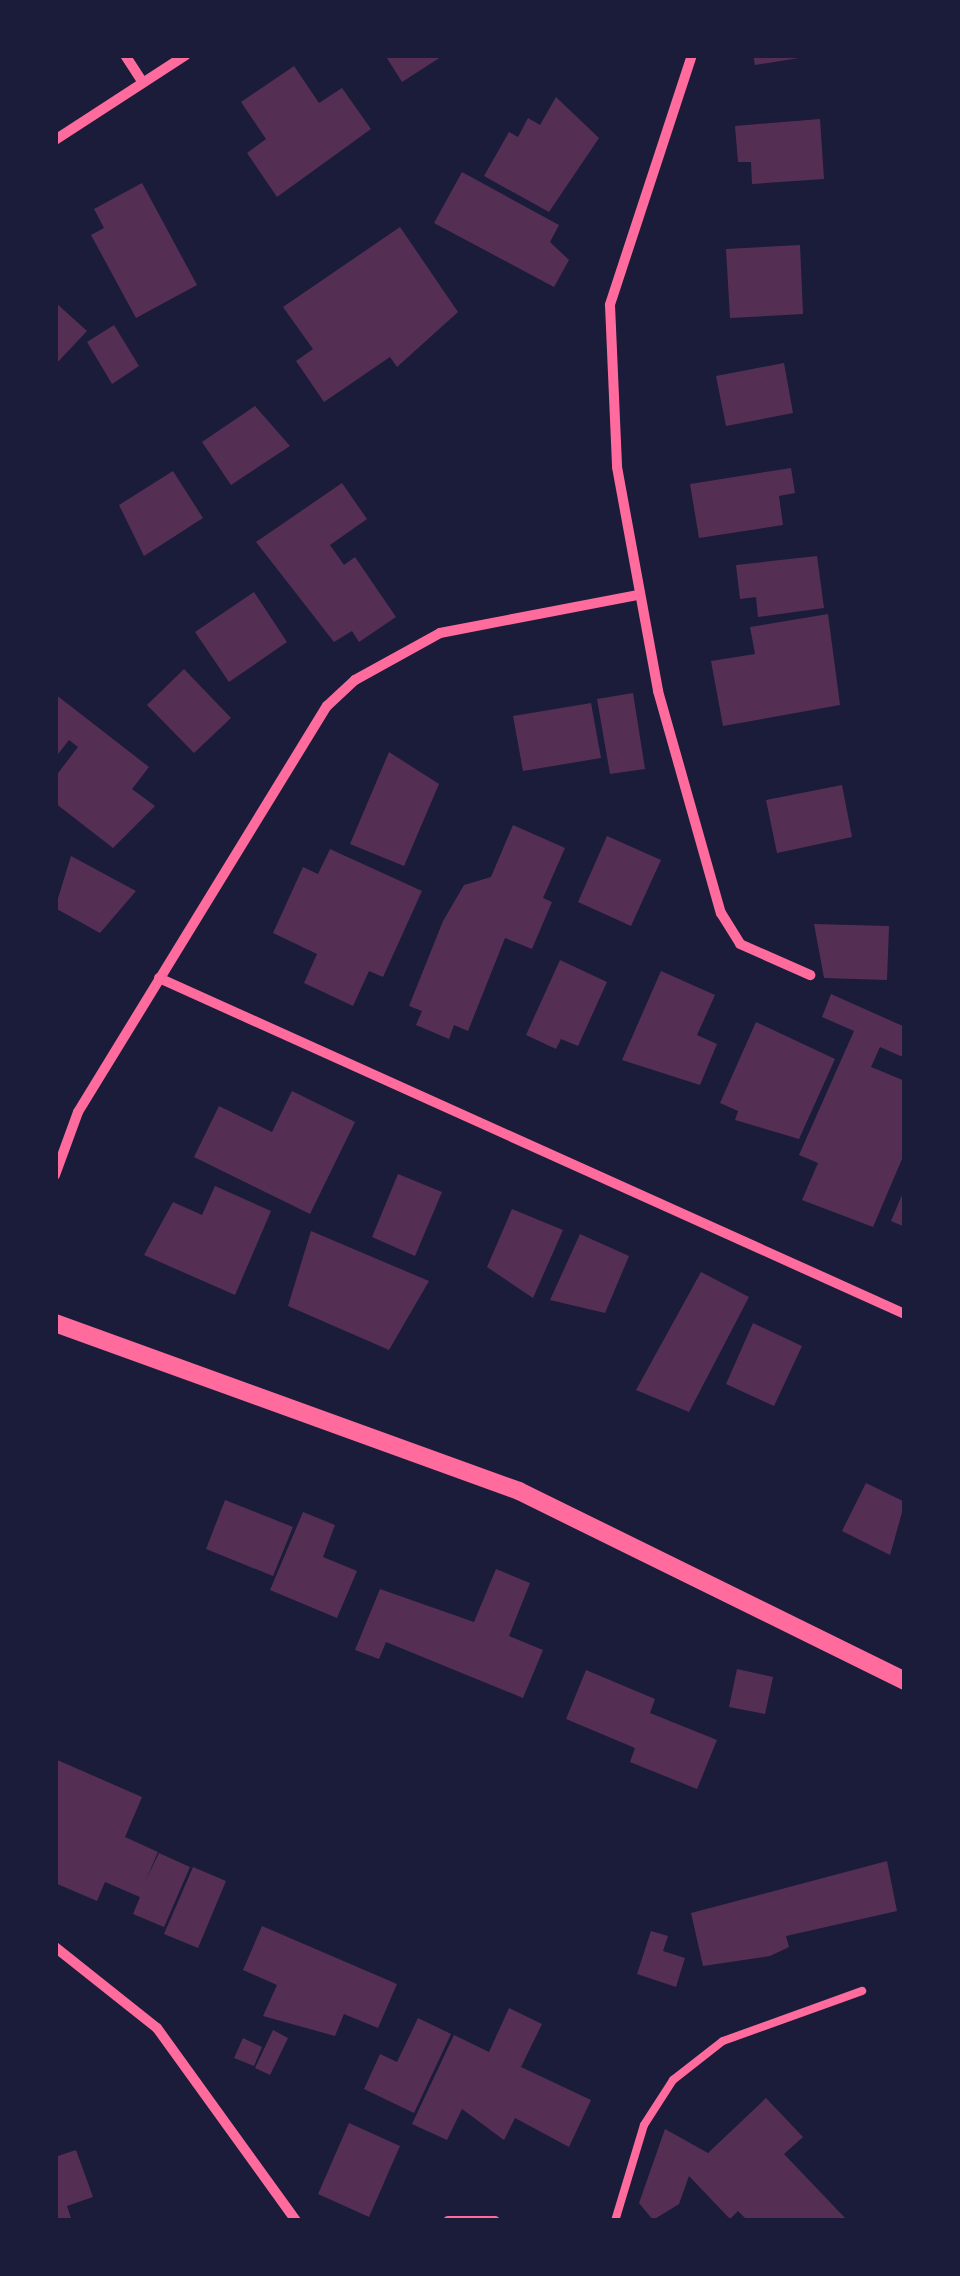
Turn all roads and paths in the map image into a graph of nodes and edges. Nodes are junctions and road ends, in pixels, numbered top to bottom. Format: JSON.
{"nodes":[{"id":1,"x":125,"y":55,"type":"edge"},
{"id":2,"x":186,"y":55,"type":"edge"},
{"id":3,"x":692,"y":55,"type":"edge"},
{"id":4,"x":143,"y":83,"type":"junction"},
{"id":5,"x":55,"y":140,"type":"edge"},
{"id":6,"x":638,"y":595,"type":"junction"},
{"id":7,"x":810,"y":974,"type":"dead end"},
{"id":8,"x":159,"y":978,"type":"junction"},
{"id":9,"x":55,"y":1174,"type":"edge"},
{"id":10,"x":905,"y":1314,"type":"edge"},
{"id":11,"x":55,"y":1322,"type":"edge"},
{"id":12,"x":905,"y":1680,"type":"edge"},
{"id":13,"x":55,"y":1947,"type":"edge"},
{"id":14,"x":862,"y":1991,"type":"dead end"},
{"id":15,"x":296,"y":2221,"type":"edge"},
{"id":16,"x":448,"y":2221,"type":"edge"},
{"id":17,"x":494,"y":2221,"type":"edge"},
{"id":18,"x":615,"y":2221,"type":"edge"}],
"edges":[{"from":1,"to":4,"type":"street"},
{"from":2,"to":4,"type":"street"},
{"from":3,"to":6,"type":"street"},
{"from":4,"to":5,"type":"street"},
{"from":6,"to":7,"type":"street"},
{"from":6,"to":8,"type":"street"},
{"from":8,"to":9,"type":"street"},
{"from":8,"to":10,"type":"street"},
{"from":11,"to":12,"type":"street"},
{"from":13,"to":15,"type":"street"},
{"from":14,"to":18,"type":"lane"},
{"from":16,"to":17,"type":"street"}]}
